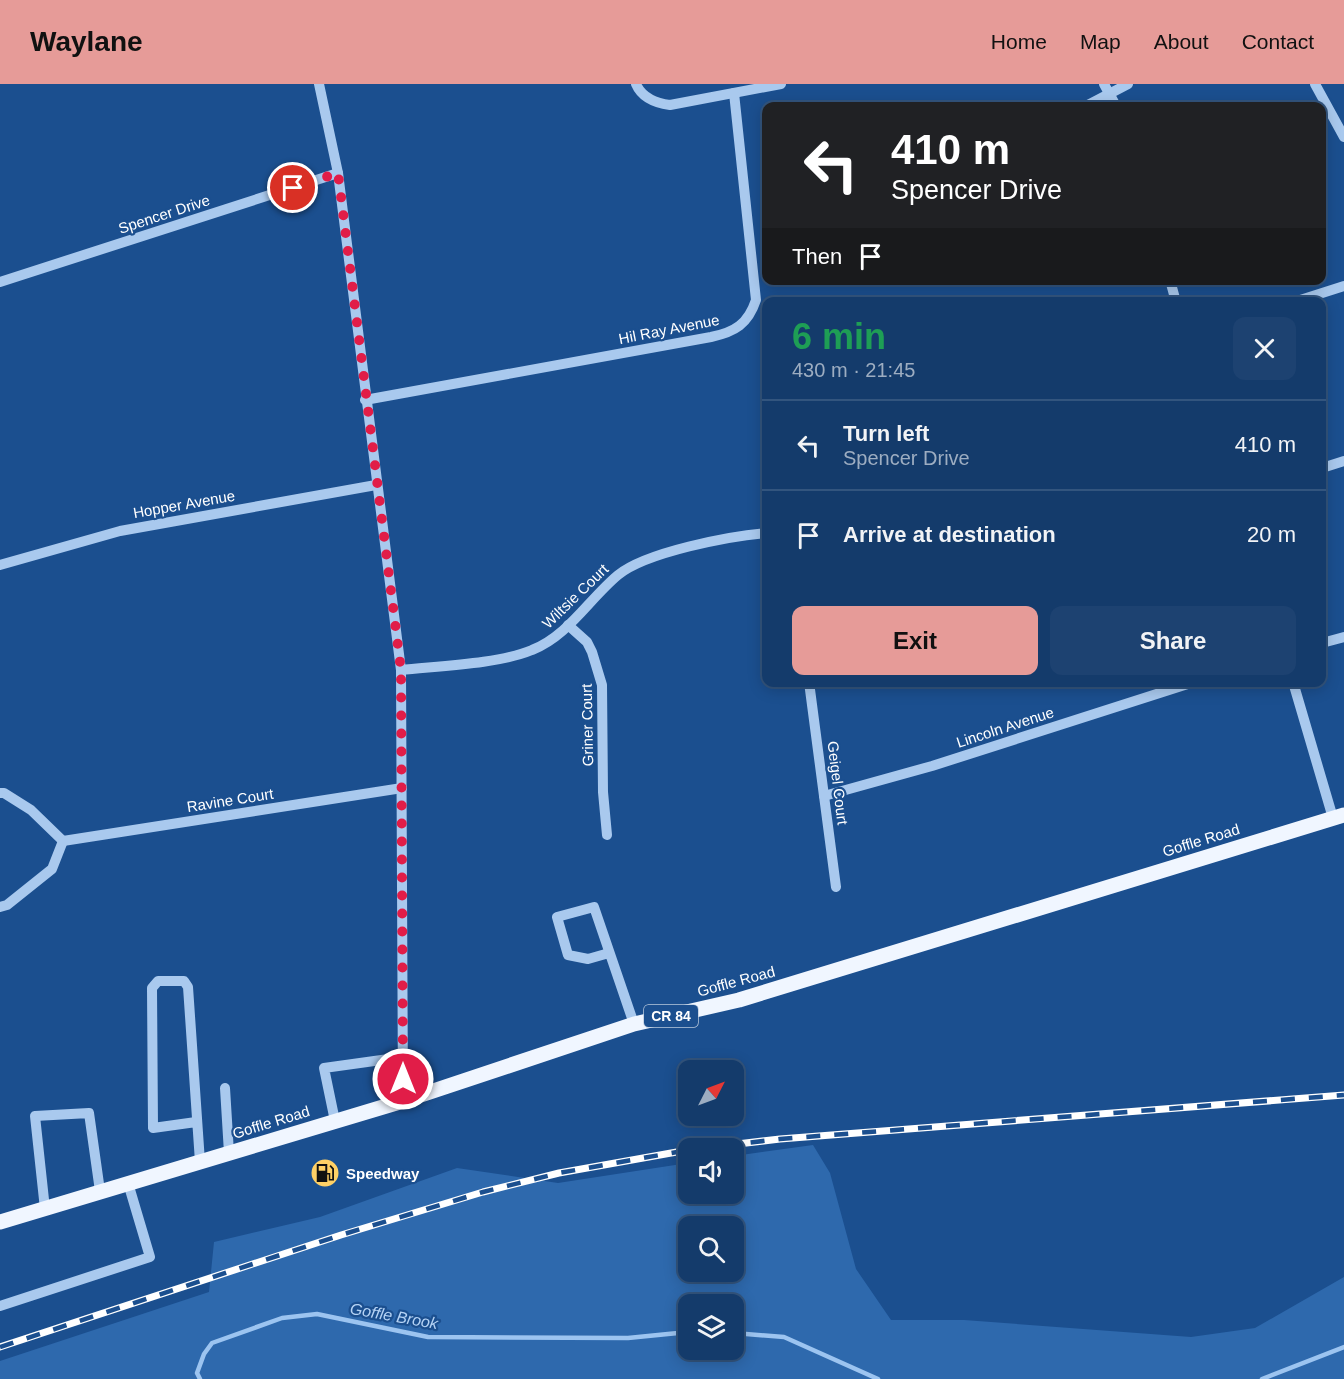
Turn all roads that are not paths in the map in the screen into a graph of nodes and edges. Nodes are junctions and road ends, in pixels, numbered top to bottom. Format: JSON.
{"nodes":[{"id":1,"x":319,"y":84,"type":"edge"},
{"id":2,"x":636,"y":84,"type":"edge"},
{"id":3,"x":781,"y":84,"type":"edge"},
{"id":4,"x":1128,"y":84,"type":"edge"},
{"id":5,"x":1315,"y":84,"type":"edge"},
{"id":6,"x":1107,"y":89,"type":"edge"},
{"id":7,"x":734,"y":93,"type":"junction"},
{"id":8,"x":1091,"y":102,"type":"edge"},
{"id":9,"x":1325,"y":102,"type":"edge"},
{"id":10,"x":1326,"y":104,"type":"edge"},
{"id":11,"x":1344,"y":137,"type":"edge"},
{"id":12,"x":338,"y":173,"type":"junction"},
{"id":13,"x":0,"y":282,"type":"edge"},
{"id":14,"x":1344,"y":286,"type":"edge"},
{"id":15,"x":1310,"y":297,"type":"edge"},
{"id":16,"x":365,"y":400,"type":"junction"},
{"id":17,"x":1344,"y":461,"type":"edge"},
{"id":18,"x":1326,"y":467,"type":"edge"},
{"id":19,"x":376,"y":485,"type":"junction"},
{"id":20,"x":762,"y":534,"type":"edge"},
{"id":21,"x":0,"y":565,"type":"edge"},
{"id":22,"x":568,"y":625,"type":"junction"},
{"id":23,"x":1344,"y":637,"type":"edge"},
{"id":24,"x":1326,"y":642,"type":"edge"},
{"id":25,"x":401,"y":670,"type":"junction"},
{"id":26,"x":810,"y":687,"type":"edge"},
{"id":27,"x":1178,"y":687,"type":"edge"},
{"id":28,"x":1295,"y":687,"type":"edge"},
{"id":29,"x":402,"y":788,"type":"junction"},
{"id":30,"x":0,"y":793,"type":"edge"},
{"id":31,"x":824,"y":796,"type":"junction"},
{"id":32,"x":1338,"y":817,"type":"edge"},
{"id":33,"x":607,"y":835,"type":"dead end"},
{"id":34,"x":63,"y":842,"type":"junction"},
{"id":35,"x":836,"y":887,"type":"dead end"},
{"id":36,"x":0,"y":907,"type":"edge"},
{"id":37,"x":609,"y":952,"type":"junction"},
{"id":38,"x":634,"y":1024,"type":"junction"},
{"id":39,"x":403,"y":1057,"type":"junction"},
{"id":40,"x":225,"y":1088,"type":"dead end"},
{"id":41,"x":403,"y":1101,"type":"junction"},
{"id":42,"x":335,"y":1121,"type":"junction"},
{"id":43,"x":196,"y":1122,"type":"junction"},
{"id":44,"x":229,"y":1153,"type":"junction"},
{"id":45,"x":200,"y":1162,"type":"junction"},
{"id":46,"x":128,"y":1183,"type":"junction"},
{"id":47,"x":100,"y":1191,"type":"junction"},
{"id":48,"x":45,"y":1209,"type":"junction"},
{"id":49,"x":0,"y":1222,"type":"edge"},
{"id":50,"x":0,"y":1306,"type":"edge"}],
"edges":[{"from":1,"to":12,"type":"street"},
{"from":2,"to":7,"type":"street"},
{"from":3,"to":7,"type":"street"},
{"from":4,"to":6,"type":"street"},
{"from":5,"to":9,"type":"street"},
{"from":6,"to":8,"type":"street"},
{"from":7,"to":16,"type":"street","name":"Hil Ray Avenue"},
{"from":10,"to":11,"type":"street"},
{"from":12,"to":13,"type":"street","name":"Spencer Drive"},
{"from":12,"to":16,"type":"street"},
{"from":14,"to":15,"type":"street"},
{"from":16,"to":19,"type":"street"},
{"from":17,"to":18,"type":"street"},
{"from":19,"to":21,"type":"street","name":"Hopper Avenue"},
{"from":19,"to":25,"type":"street"},
{"from":20,"to":22,"type":"street","name":"Wiltsie Court"},
{"from":22,"to":25,"type":"street","name":"Wiltsie Court"},
{"from":22,"to":33,"type":"street","name":"Griner Court"},
{"from":23,"to":24,"type":"street"},
{"from":25,"to":29,"type":"street"},
{"from":26,"to":31,"type":"street","name":"Geigel Court"},
{"from":27,"to":31,"type":"street","name":"Lincoln Avenue"},
{"from":28,"to":32,"type":"street"},
{"from":29,"to":34,"type":"street","name":"Ravine Court"},
{"from":29,"to":39,"type":"street"},
{"from":30,"to":34,"type":"street"},
{"from":31,"to":35,"type":"street","name":"Geigel Court"},
{"from":32,"to":38,"type":"main road","name":"Goffle Road","number":"CR 84"},
{"from":34,"to":36,"type":"street"},
{"from":37,"to":37,"type":"street"},
{"from":37,"to":38,"type":"street"},
{"from":38,"to":41,"type":"main road","name":"Goffle Road","number":"CR 84"},
{"from":39,"to":41,"type":"street"},
{"from":39,"to":42,"type":"street"},
{"from":40,"to":44,"type":"street"},
{"from":41,"to":42,"type":"main road","name":"Goffle Road","number":"CR 84"},
{"from":42,"to":44,"type":"main road","name":"Goffle Road","number":"CR 84"},
{"from":43,"to":43,"type":"street"},
{"from":43,"to":45,"type":"street"},
{"from":44,"to":45,"type":"main road","name":"Goffle Road","number":"CR 84"},
{"from":45,"to":46,"type":"main road","name":"Goffle Road","number":"CR 84"},
{"from":46,"to":47,"type":"main road","name":"Goffle Road","number":"CR 84"},
{"from":46,"to":50,"type":"street"},
{"from":47,"to":48,"type":"main road","name":"Goffle Road","number":"CR 84"},
{"from":47,"to":48,"type":"street"},
{"from":48,"to":49,"type":"main road","name":"Goffle Road","number":"CR 84"}]}
